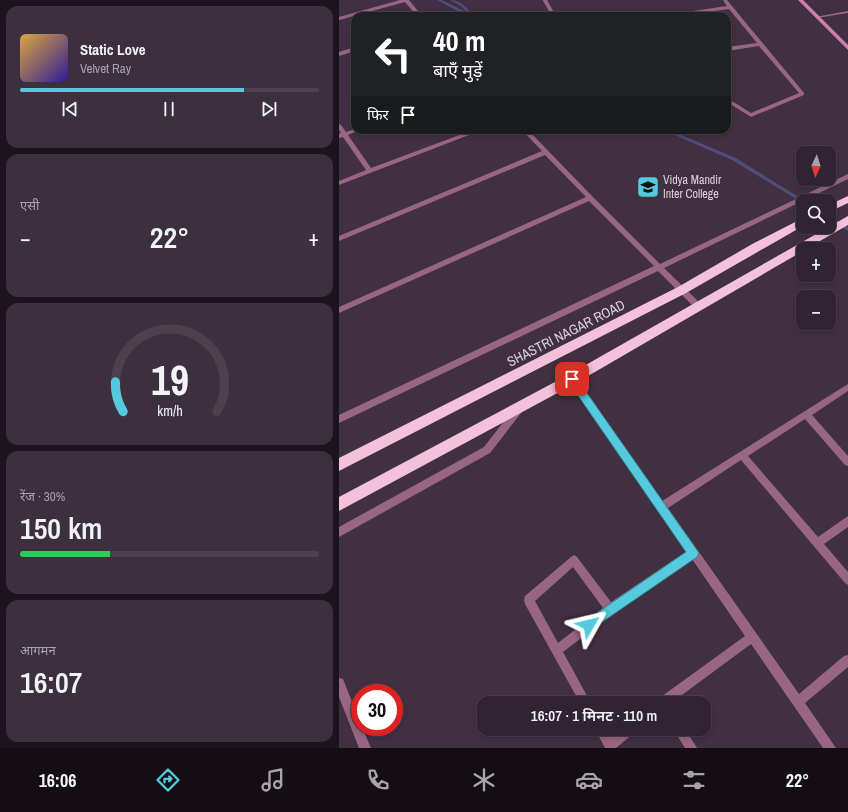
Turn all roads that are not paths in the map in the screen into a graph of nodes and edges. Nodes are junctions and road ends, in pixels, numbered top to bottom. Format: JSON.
{"nodes":[{"id":1,"x":381,"y":0,"type":"edge"},
{"id":2,"x":406,"y":0,"type":"edge"},
{"id":3,"x":547,"y":0,"type":"edge"},
{"id":4,"x":725,"y":0,"type":"edge"},
{"id":5,"x":800,"y":0,"type":"edge"},
{"id":6,"x":386,"y":6,"type":"junction"},
{"id":7,"x":730,"y":7,"type":"junction"},
{"id":8,"x":364,"y":12,"type":"edge"},
{"id":9,"x":416,"y":12,"type":"edge"},
{"id":10,"x":552,"y":12,"type":"edge"},
{"id":11,"x":694,"y":12,"type":"edge"},
{"id":12,"x":848,"y":12,"type":"edge"},
{"id":13,"x":351,"y":16,"type":"edge"},
{"id":14,"x":817,"y":17,"type":"junction"},
{"id":15,"x":339,"y":19,"type":"edge"},
{"id":16,"x":760,"y":44,"type":"junction"},
{"id":17,"x":731,"y":48,"type":"edge"},
{"id":18,"x":848,"y":48,"type":"edge"},
{"id":19,"x":351,"y":50,"type":"edge"},
{"id":20,"x":339,"y":54,"type":"edge"},
{"id":21,"x":731,"y":102,"type":"edge"},
{"id":22,"x":339,"y":126,"type":"edge"},
{"id":23,"x":468,"y":134,"type":"edge"},
{"id":24,"x":529,"y":134,"type":"edge"},
{"id":25,"x":342,"y":135,"type":"edge"},
{"id":26,"x":546,"y":152,"type":"junction"},
{"id":27,"x":370,"y":171,"type":"junction"},
{"id":28,"x":848,"y":176,"type":"edge"},
{"id":29,"x":339,"y":183,"type":"edge"},
{"id":30,"x":590,"y":198,"type":"junction"},
{"id":31,"x":848,"y":199,"type":"edge"},
{"id":32,"x":836,"y":205,"type":"edge"},
{"id":33,"x":848,"y":220,"type":"edge"},
{"id":34,"x":796,"y":226,"type":"edge"},
{"id":35,"x":339,"y":239,"type":"edge"},
{"id":36,"x":659,"y":266,"type":"junction"},
{"id":37,"x":682,"y":290,"type":"junction"},
{"id":38,"x":699,"y":307,"type":"junction"},
{"id":39,"x":339,"y":310,"type":"edge"},
{"id":40,"x":572,"y":379,"type":"junction"},
{"id":41,"x":848,"y":387,"type":"edge"},
{"id":42,"x":521,"y":406,"type":"junction"},
{"id":43,"x":806,"y":414,"type":"junction"},
{"id":44,"x":339,"y":420,"type":"edge"},
{"id":45,"x":742,"y":455,"type":"junction"},
{"id":46,"x":848,"y":462,"type":"edge"},
{"id":47,"x":339,"y":465,"type":"edge"},
{"id":48,"x":339,"y":504,"type":"edge"},
{"id":49,"x":661,"y":506,"type":"junction"},
{"id":50,"x":848,"y":521,"type":"edge"},
{"id":51,"x":339,"y":532,"type":"edge"},
{"id":52,"x":817,"y":543,"type":"junction"},
{"id":53,"x":693,"y":553,"type":"junction"},
{"id":54,"x":848,"y":580,"type":"edge"},
{"id":55,"x":610,"y":609,"type":"junction"},
{"id":56,"x":752,"y":637,"type":"junction"},
{"id":57,"x":557,"y":650,"type":"junction"},
{"id":58,"x":848,"y":660,"type":"edge"},
{"id":59,"x":339,"y":683,"type":"edge"},
{"id":60,"x":582,"y":696,"type":"edge"},
{"id":61,"x":672,"y":696,"type":"edge"},
{"id":62,"x":798,"y":702,"type":"junction"},
{"id":63,"x":605,"y":736,"type":"edge"},
{"id":64,"x":622,"y":736,"type":"edge"},
{"id":65,"x":683,"y":736,"type":"edge"},
{"id":66,"x":365,"y":748,"type":"edge"},
{"id":67,"x":691,"y":748,"type":"edge"},
{"id":68,"x":830,"y":748,"type":"edge"}],
"edges":[{"from":1,"to":6,"type":"street"},
{"from":2,"to":6,"type":"street"},
{"from":2,"to":9,"type":"street"},
{"from":3,"to":10,"type":"street"},
{"from":4,"to":7,"type":"street"},
{"from":5,"to":14,"type":"street"},
{"from":6,"to":8,"type":"street"},
{"from":7,"to":11,"type":"street"},
{"from":7,"to":16,"type":"street"},
{"from":12,"to":14,"type":"street"},
{"from":13,"to":15,"type":"street"},
{"from":14,"to":18,"type":"street"},
{"from":16,"to":17,"type":"street"},
{"from":16,"to":21,"type":"street"},
{"from":19,"to":20,"type":"street"},
{"from":22,"to":25,"type":"street"},
{"from":23,"to":27,"type":"street"},
{"from":24,"to":26,"type":"street"},
{"from":25,"to":27,"type":"street"},
{"from":26,"to":30,"type":"street"},
{"from":26,"to":35,"type":"street"},
{"from":27,"to":29,"type":"street"},
{"from":28,"to":36,"type":"street"},
{"from":30,"to":36,"type":"street"},
{"from":30,"to":39,"type":"street"},
{"from":31,"to":32,"type":"highway"},
{"from":33,"to":38,"type":"highway"},
{"from":34,"to":37,"type":"highway","name":"SHASTRI NAGAR ROAD"},
{"from":36,"to":37,"type":"street"},
{"from":36,"to":44,"type":"street"},
{"from":37,"to":38,"type":"street"},
{"from":37,"to":47,"type":"highway","name":"SHASTRI NAGAR ROAD"},
{"from":38,"to":40,"type":"highway"},
{"from":40,"to":42,"type":"highway"},
{"from":40,"to":49,"type":"street"},
{"from":41,"to":43,"type":"street"},
{"from":42,"to":48,"type":"highway"},
{"from":42,"to":51,"type":"street"},
{"from":43,"to":45,"type":"street"},
{"from":43,"to":46,"type":"street"},
{"from":45,"to":49,"type":"street"},
{"from":45,"to":52,"type":"street"},
{"from":49,"to":53,"type":"street"},
{"from":50,"to":52,"type":"street"},
{"from":52,"to":54,"type":"street"},
{"from":53,"to":55,"type":"street"},
{"from":53,"to":56,"type":"street"},
{"from":55,"to":57,"type":"street"},
{"from":55,"to":57,"type":"street"},
{"from":56,"to":61,"type":"street"},
{"from":56,"to":62,"type":"street"},
{"from":57,"to":60,"type":"street"},
{"from":58,"to":62,"type":"street"},
{"from":59,"to":66,"type":"street"},
{"from":62,"to":68,"type":"street"},
{"from":63,"to":64,"type":"street"},
{"from":65,"to":67,"type":"street"}]}
